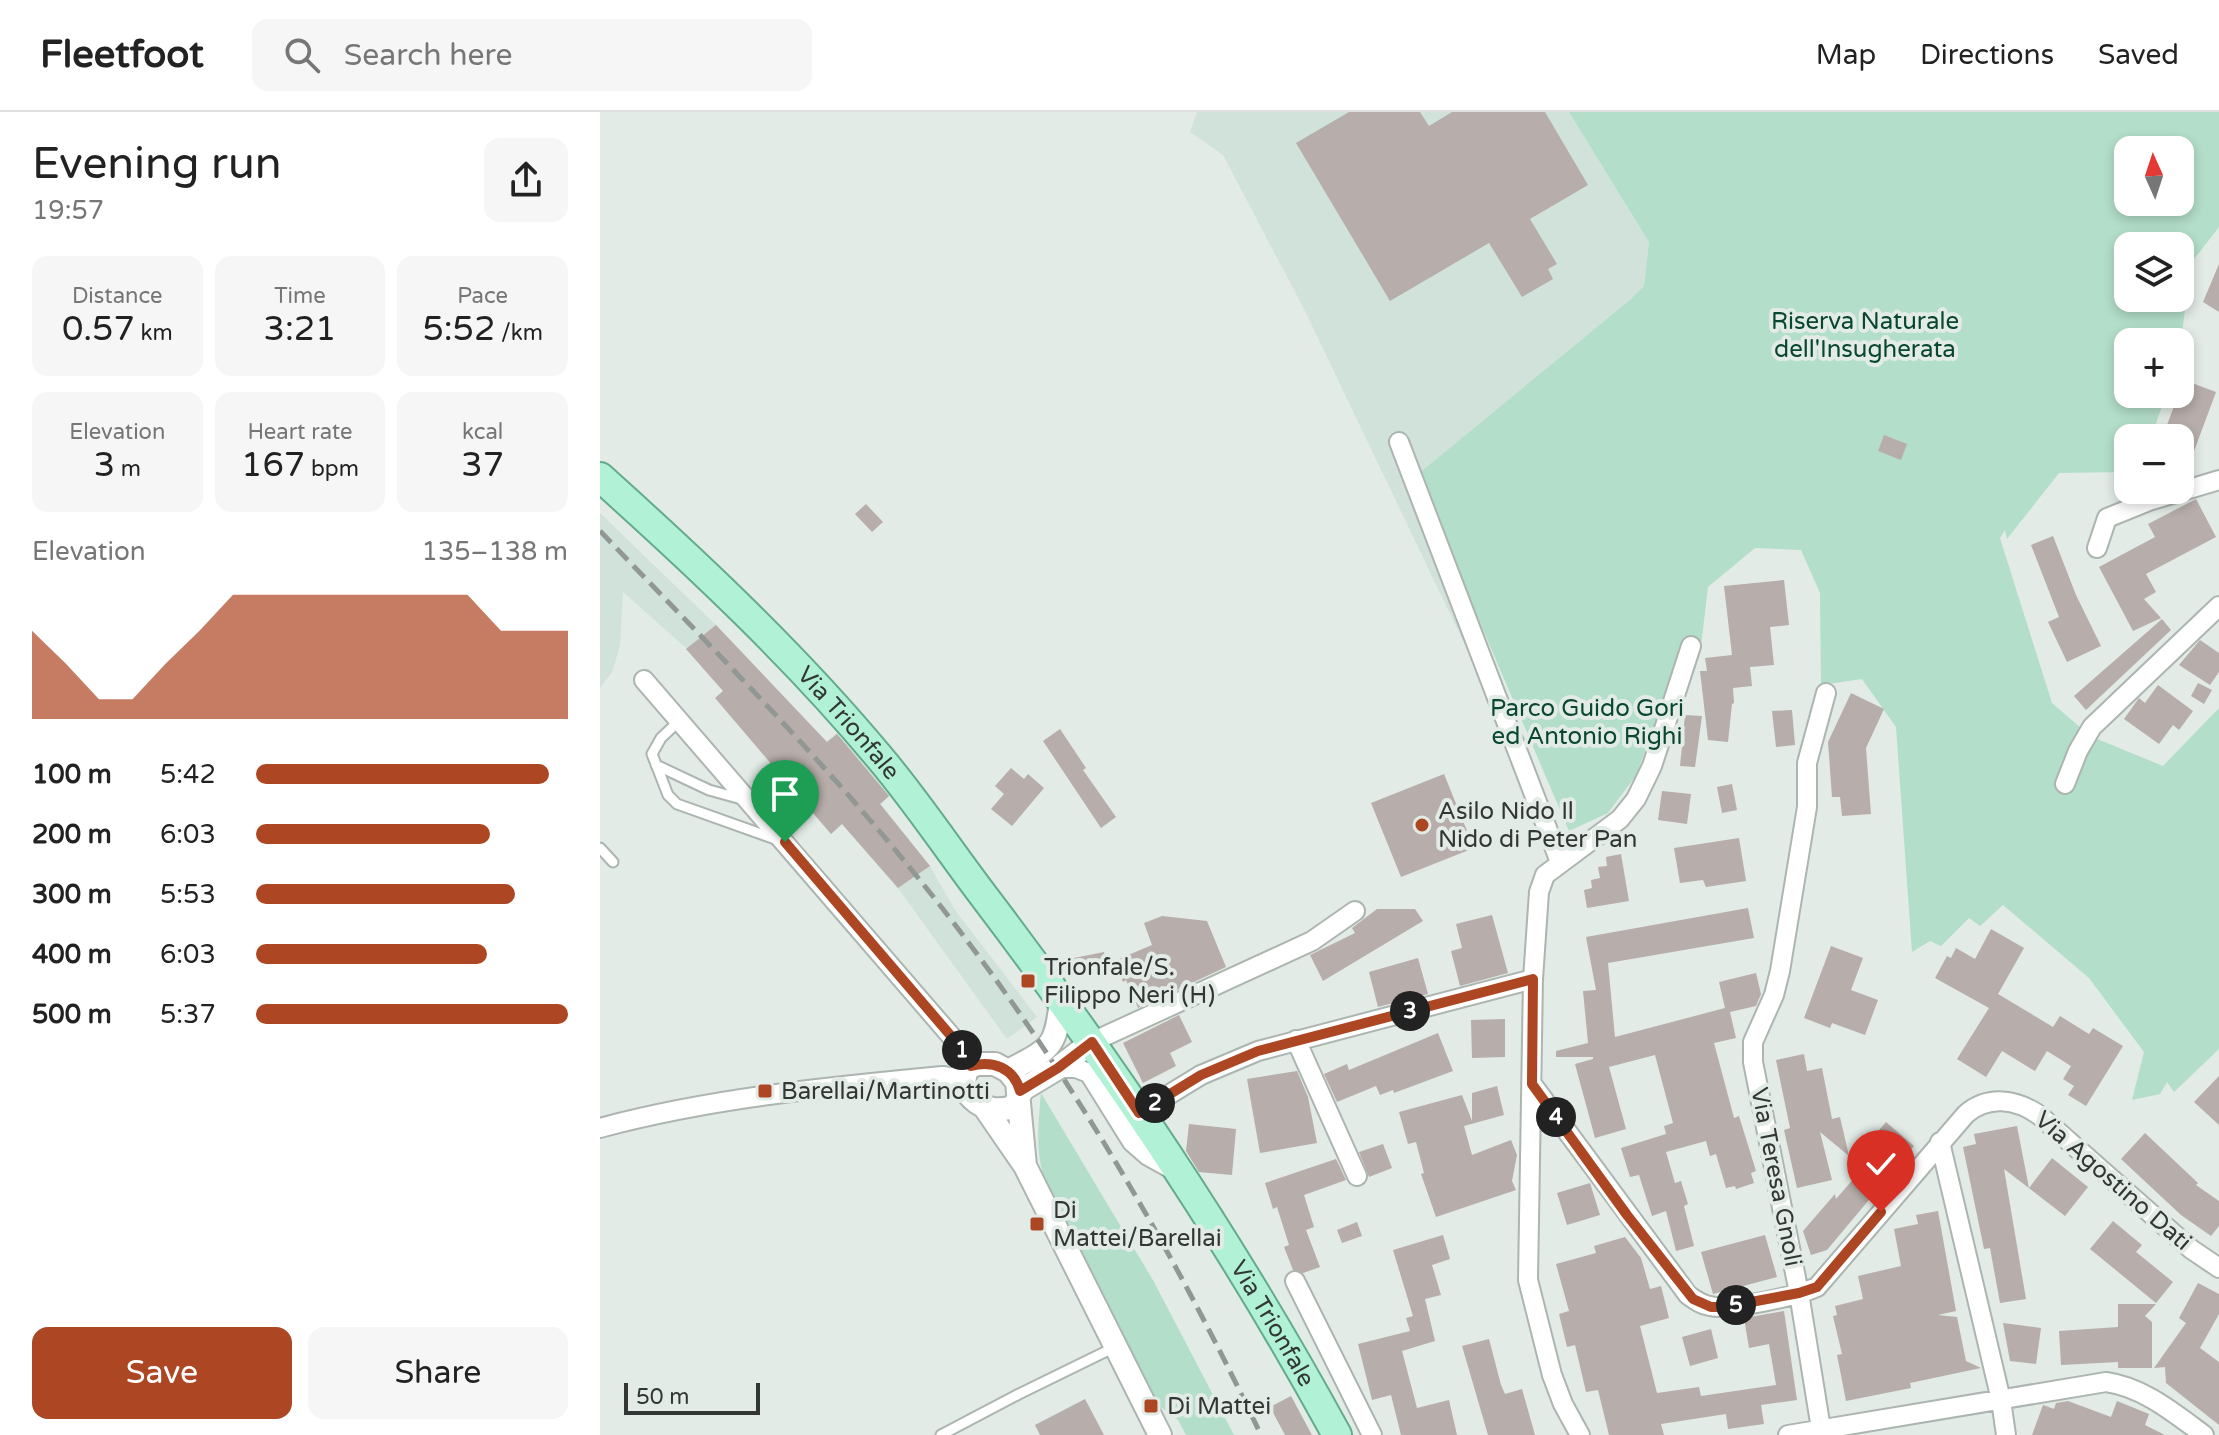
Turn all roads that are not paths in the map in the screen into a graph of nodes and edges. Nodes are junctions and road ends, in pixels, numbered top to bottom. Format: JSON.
{"nodes":[{"id":1,"x":1399,"y":442,"type":"dead end"},
{"id":2,"x":600,"y":477,"type":"edge"},
{"id":3,"x":2219,"y":480,"type":"edge"},
{"id":4,"x":2097,"y":548,"type":"dead end"},
{"id":5,"x":2219,"y":606,"type":"edge"},
{"id":6,"x":1691,"y":646,"type":"dead end"},
{"id":7,"x":644,"y":680,"type":"dead end"},
{"id":8,"x":1826,"y":693,"type":"dead end"},
{"id":9,"x":679,"y":721,"type":"junction"},
{"id":10,"x":656,"y":765,"type":"junction"},
{"id":11,"x":2065,"y":784,"type":"dead end"},
{"id":12,"x":749,"y":800,"type":"junction"},
{"id":13,"x":785,"y":842,"type":"junction"},
{"id":14,"x":600,"y":848,"type":"edge"},
{"id":15,"x":613,"y":862,"type":"dead end"},
{"id":16,"x":1560,"y":862,"type":"junction"},
{"id":17,"x":1355,"y":911,"type":"dead end"},
{"id":18,"x":1533,"y":979,"type":"junction"},
{"id":19,"x":1061,"y":999,"type":"junction"},
{"id":20,"x":1296,"y":1040,"type":"junction"},
{"id":21,"x":1092,"y":1042,"type":"junction"},
{"id":22,"x":1058,"y":1068,"type":"junction"},
{"id":23,"x":1008,"y":1071,"type":"junction"},
{"id":24,"x":967,"y":1072,"type":"junction"},
{"id":25,"x":1532,"y":1084,"type":"junction"},
{"id":26,"x":1020,"y":1093,"type":"junction"},
{"id":27,"x":983,"y":1105,"type":"junction"},
{"id":28,"x":1139,"y":1113,"type":"junction"},
{"id":29,"x":600,"y":1128,"type":"edge"},
{"id":30,"x":1940,"y":1142,"type":"junction"},
{"id":31,"x":1025,"y":1166,"type":"junction"},
{"id":32,"x":1178,"y":1173,"type":"junction"},
{"id":33,"x":1357,"y":1176,"type":"dead end"},
{"id":34,"x":2219,"y":1268,"type":"edge"},
{"id":35,"x":1295,"y":1281,"type":"dead end"},
{"id":36,"x":1799,"y":1293,"type":"junction"},
{"id":37,"x":1115,"y":1347,"type":"junction"},
{"id":38,"x":2001,"y":1400,"type":"junction"},
{"id":39,"x":1821,"y":1432,"type":"edge"},
{"id":40,"x":941,"y":1435,"type":"edge"},
{"id":41,"x":1160,"y":1435,"type":"edge"},
{"id":42,"x":1337,"y":1435,"type":"edge"},
{"id":43,"x":1372,"y":1435,"type":"edge"},
{"id":44,"x":1580,"y":1435,"type":"edge"},
{"id":45,"x":1788,"y":1435,"type":"edge"},
{"id":46,"x":2006,"y":1435,"type":"edge"},
{"id":47,"x":2204,"y":1435,"type":"edge"}],
"edges":[{"from":1,"to":16,"type":"street"},
{"from":2,"to":19,"type":"main road","name":"Via Trionfale"},
{"from":3,"to":4,"type":"street"},
{"from":5,"to":11,"type":"street"},
{"from":6,"to":16,"type":"street"},
{"from":7,"to":9,"type":"street"},
{"from":8,"to":36,"type":"street","name":"Via Teresa Gnoli"},
{"from":9,"to":10,"type":"lane"},
{"from":9,"to":12,"type":"street"},
{"from":10,"to":12,"type":"lane"},
{"from":10,"to":13,"type":"lane"},
{"from":12,"to":13,"type":"street"},
{"from":13,"to":24,"type":"street"},
{"from":14,"to":15,"type":"lane"},
{"from":16,"to":18,"type":"street"},
{"from":17,"to":21,"type":"street"},
{"from":18,"to":20,"type":"street"},
{"from":18,"to":25,"type":"street"},
{"from":19,"to":21,"type":"main road","name":"Via Trionfale"},
{"from":19,"to":23,"type":"street"},
{"from":20,"to":28,"type":"street"},
{"from":20,"to":33,"type":"street"},
{"from":21,"to":22,"type":"street"},
{"from":21,"to":28,"type":"main road","name":"Via Trionfale"},
{"from":22,"to":26,"type":"street"},
{"from":22,"to":32,"type":"street","name":"Via Trionfale"},
{"from":23,"to":24,"type":"street"},
{"from":23,"to":26,"type":"street"},
{"from":24,"to":27,"type":"street"},
{"from":24,"to":29,"type":"street"},
{"from":25,"to":36,"type":"street"},
{"from":25,"to":44,"type":"street"},
{"from":26,"to":27,"type":"street"},
{"from":26,"to":31,"type":"street"},
{"from":27,"to":31,"type":"street"},
{"from":28,"to":32,"type":"main road","name":"Via Trionfale"},
{"from":30,"to":34,"type":"street","name":"Via Agostino Dati"},
{"from":30,"to":36,"type":"street","name":"Via Agostino Dati"},
{"from":30,"to":38,"type":"street"},
{"from":31,"to":37,"type":"street"},
{"from":32,"to":42,"type":"main road","name":"Via Trionfale"},
{"from":35,"to":43,"type":"street"},
{"from":36,"to":39,"type":"street","name":"Via Teresa Gnoli"},
{"from":37,"to":40,"type":"lane"},
{"from":37,"to":41,"type":"street"},
{"from":38,"to":39,"type":"street"},
{"from":38,"to":46,"type":"street"},
{"from":38,"to":47,"type":"street"},
{"from":39,"to":45,"type":"street"}]}
